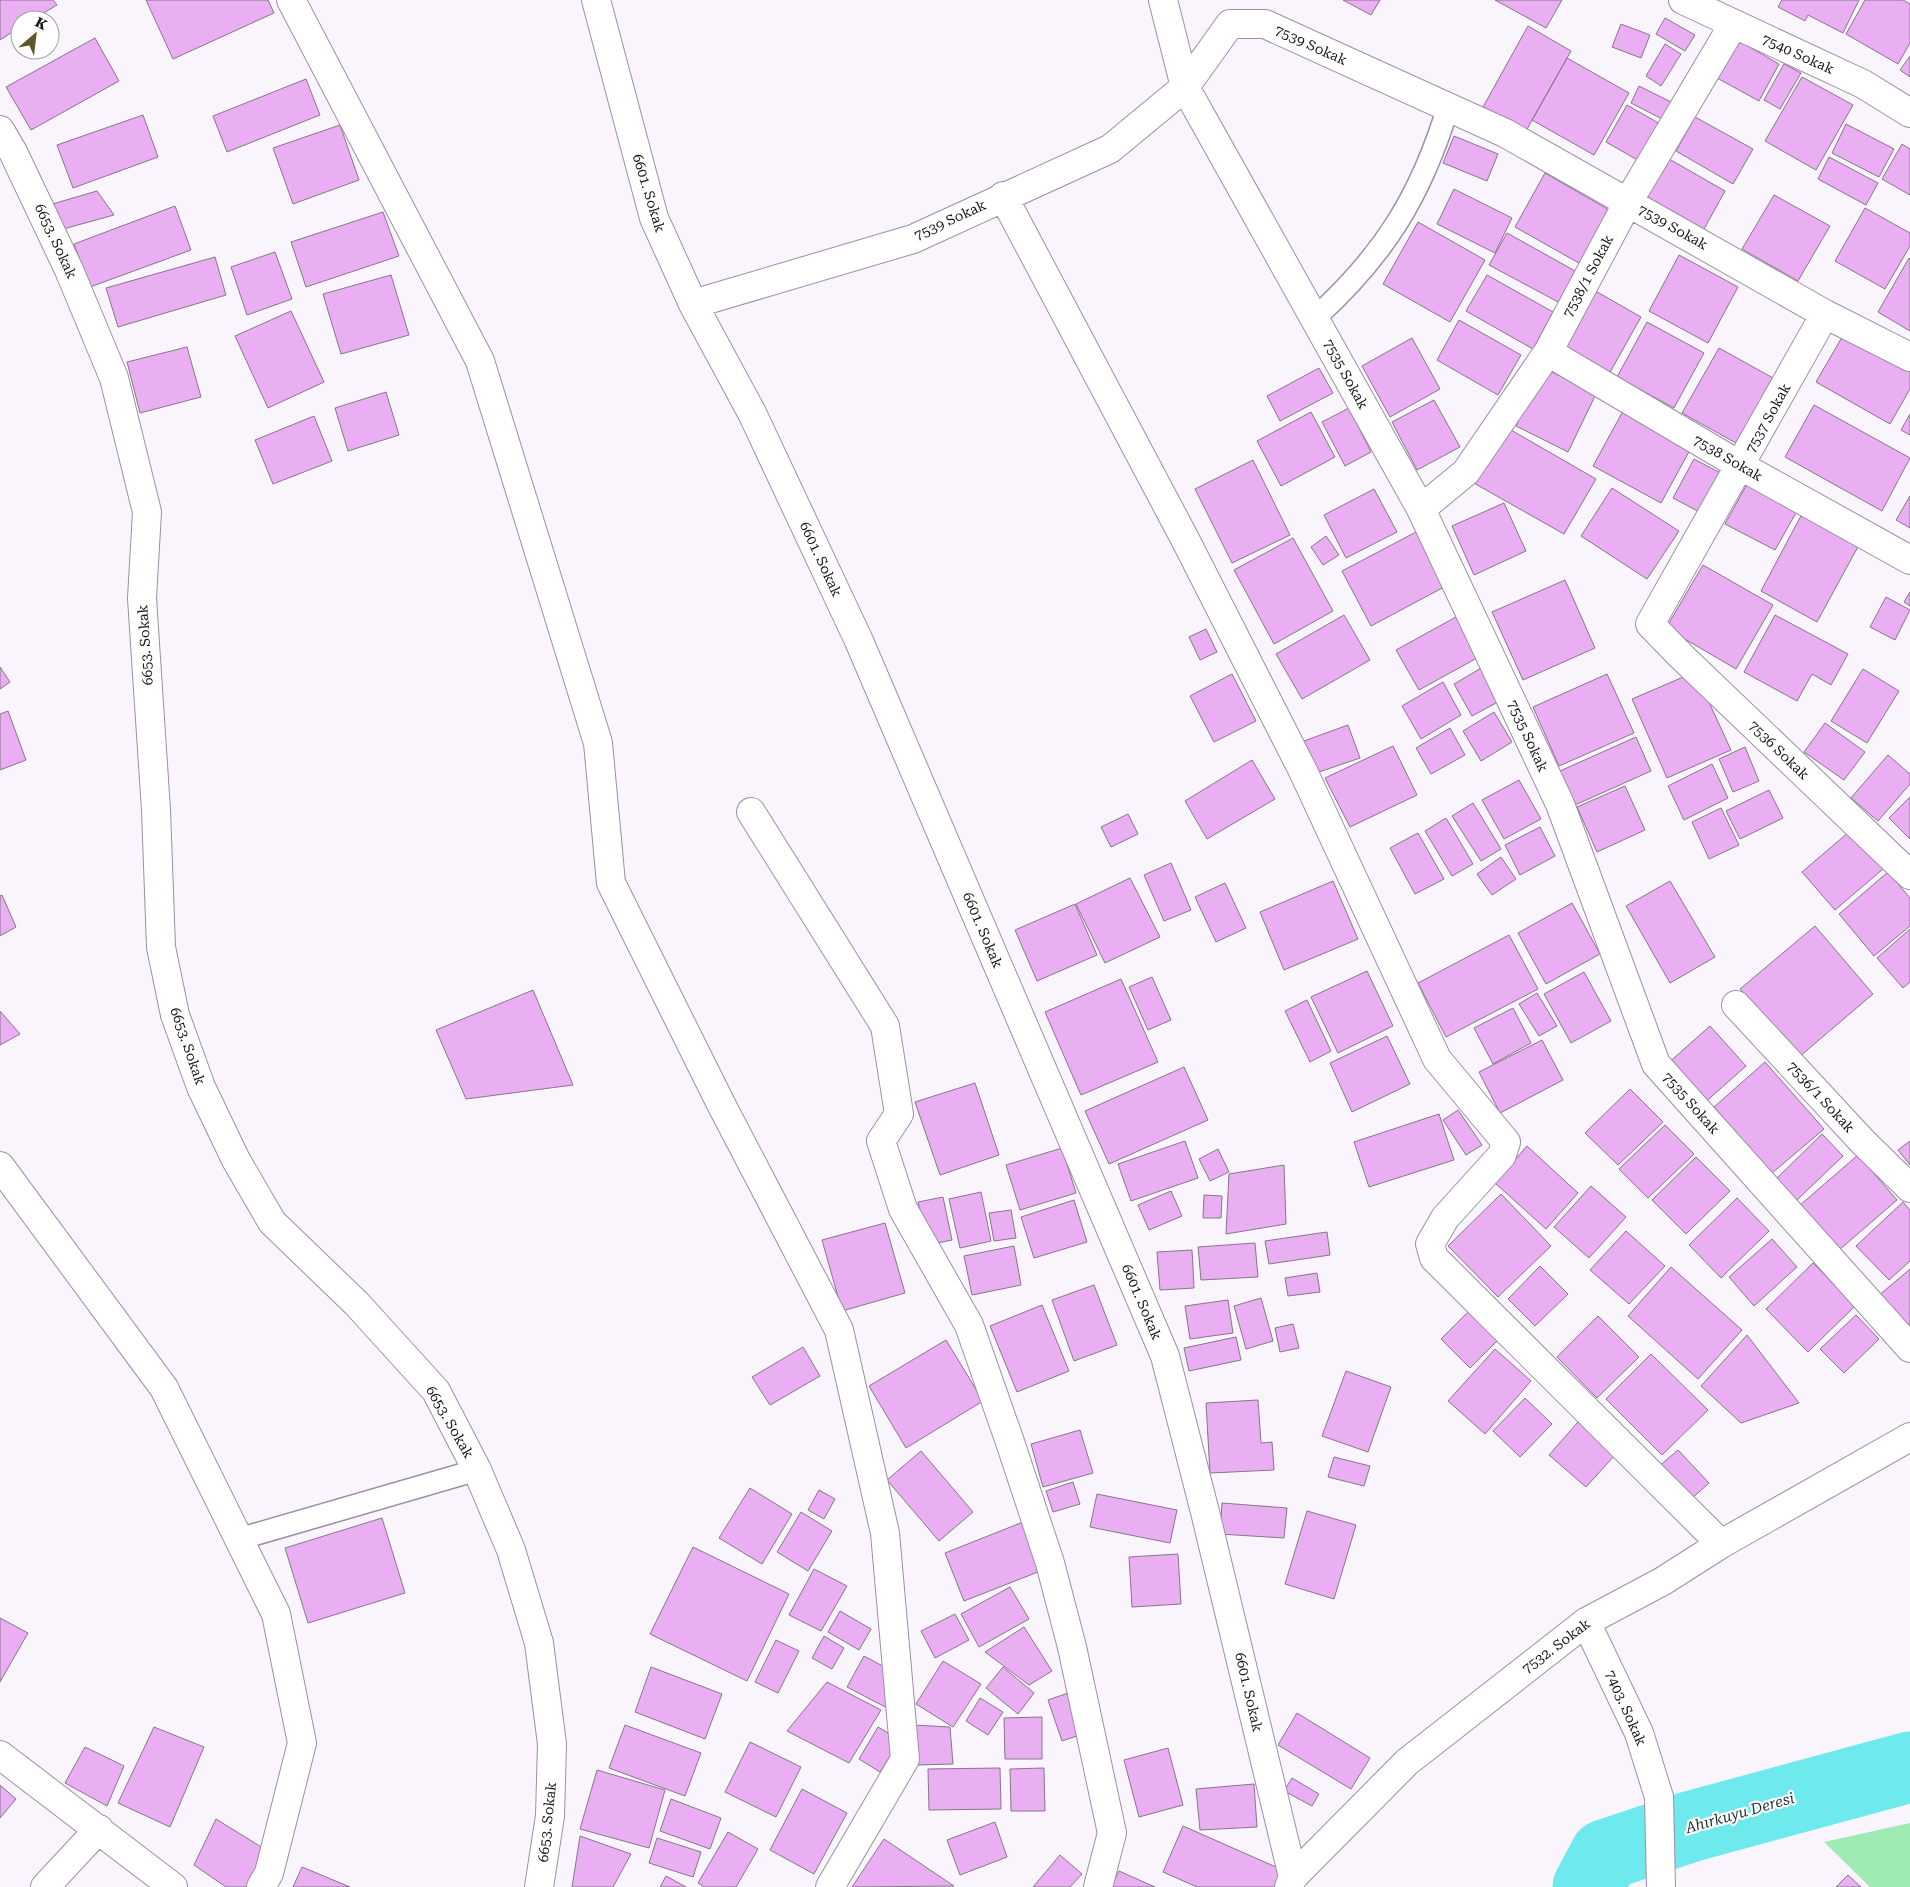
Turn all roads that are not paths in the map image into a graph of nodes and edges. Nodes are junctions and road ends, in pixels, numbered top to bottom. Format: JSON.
{"nodes":[{"id":1,"x":291,"y":0,"type":"edge"},
{"id":2,"x":596,"y":0,"type":"edge"},
{"id":3,"x":1163,"y":0,"type":"edge"},
{"id":4,"x":1683,"y":0,"type":"edge"},
{"id":5,"x":1733,"y":25,"type":"junction"},
{"id":6,"x":1185,"y":88,"type":"junction"},
{"id":7,"x":1448,"y":107,"type":"junction"},
{"id":8,"x":1910,"y":113,"type":"edge"},
{"id":9,"x":4,"y":146,"type":"edge"},
{"id":10,"x":1002,"y":196,"type":"junction"},
{"id":11,"x":1628,"y":202,"type":"junction"},
{"id":12,"x":693,"y":304,"type":"junction"},
{"id":13,"x":1825,"y":314,"type":"junction"},
{"id":14,"x":1316,"y":317,"type":"junction"},
{"id":15,"x":1548,"y":352,"type":"junction"},
{"id":16,"x":1910,"y":357,"type":"edge"},
{"id":17,"x":1741,"y":466,"type":"junction"},
{"id":18,"x":1422,"y":509,"type":"junction"},
{"id":19,"x":1910,"y":560,"type":"edge"},
{"id":20,"x":1650,"y":624,"type":"joint"},
{"id":21,"x":751,"y":812,"type":"dead end"},
{"id":22,"x":1910,"y":875,"type":"edge"},
{"id":23,"x":1736,"y":1004,"type":"dead end"},
{"id":24,"x":0,"y":1166,"type":"edge"},
{"id":25,"x":1910,"y":1188,"type":"edge"},
{"id":26,"x":1910,"y":1348,"type":"edge"},
{"id":27,"x":1910,"y":1437,"type":"edge"},
{"id":28,"x":477,"y":1470,"type":"junction"},
{"id":29,"x":239,"y":1540,"type":"junction"},
{"id":30,"x":1721,"y":1544,"type":"junction"},
{"id":31,"x":1586,"y":1622,"type":"junction"},
{"id":32,"x":0,"y":1755,"type":"edge"},
{"id":33,"x":99,"y":1829,"type":"junction"},
{"id":34,"x":1291,"y":1882,"type":"edge"},
{"id":35,"x":1661,"y":1886,"type":"edge"},
{"id":36,"x":45,"y":1887,"type":"edge"},
{"id":37,"x":173,"y":1887,"type":"edge"},
{"id":38,"x":262,"y":1887,"type":"edge"},
{"id":39,"x":539,"y":1887,"type":"edge"},
{"id":40,"x":830,"y":1887,"type":"edge"},
{"id":41,"x":1098,"y":1887,"type":"edge"}],
"edges":[{"from":1,"to":40,"type":"street"},
{"from":2,"to":12,"type":"street","name":"6601. Sokak"},
{"from":3,"to":6,"type":"street","name":"7535 Sokak"},
{"from":4,"to":5,"type":"street","name":"7540 Sokak"},
{"from":5,"to":8,"type":"street","name":"7540 Sokak"},
{"from":5,"to":11,"type":"street","name":"7538/1 Sokak"},
{"from":6,"to":7,"type":"street","name":"7539 Sokak"},
{"from":6,"to":10,"type":"street","name":"7539 Sokak"},
{"from":6,"to":14,"type":"street","name":"7535 Sokak"},
{"from":7,"to":11,"type":"street","name":"7539 Sokak"},
{"from":7,"to":14,"type":"lane"},
{"from":9,"to":28,"type":"street","name":"6653. Sokak"},
{"from":10,"to":12,"type":"street","name":"7539 Sokak"},
{"from":10,"to":30,"type":"street"},
{"from":11,"to":13,"type":"street","name":"7539 Sokak"},
{"from":11,"to":15,"type":"street","name":"7538/1 Sokak"},
{"from":12,"to":34,"type":"street","name":"6601. Sokak"},
{"from":13,"to":16,"type":"street","name":"7539 Sokak"},
{"from":13,"to":17,"type":"street","name":"7537 Sokak"},
{"from":14,"to":18,"type":"street","name":"7535 Sokak"},
{"from":15,"to":17,"type":"street","name":"7538 Sokak"},
{"from":15,"to":18,"type":"street","name":"7538/1 Sokak"},
{"from":17,"to":19,"type":"street","name":"7538 Sokak"},
{"from":17,"to":20,"type":"street","name":"7537 Sokak"},
{"from":18,"to":26,"type":"street","name":"7535 Sokak"},
{"from":20,"to":22,"type":"street","name":"7536 Sokak"},
{"from":21,"to":41,"type":"street"},
{"from":23,"to":25,"type":"street","name":"7536/1 Sokak"},
{"from":24,"to":29,"type":"street"},
{"from":27,"to":30,"type":"street","name":"7532. Sokak"},
{"from":28,"to":29,"type":"lane"},
{"from":28,"to":39,"type":"street","name":"6653. Sokak"},
{"from":29,"to":38,"type":"street"},
{"from":30,"to":31,"type":"street","name":"7532. Sokak"},
{"from":31,"to":34,"type":"street","name":"7532. Sokak"},
{"from":31,"to":35,"type":"street","name":"7403. Sokak"},
{"from":32,"to":33,"type":"street"},
{"from":33,"to":36,"type":"street"},
{"from":33,"to":37,"type":"street"}]}
